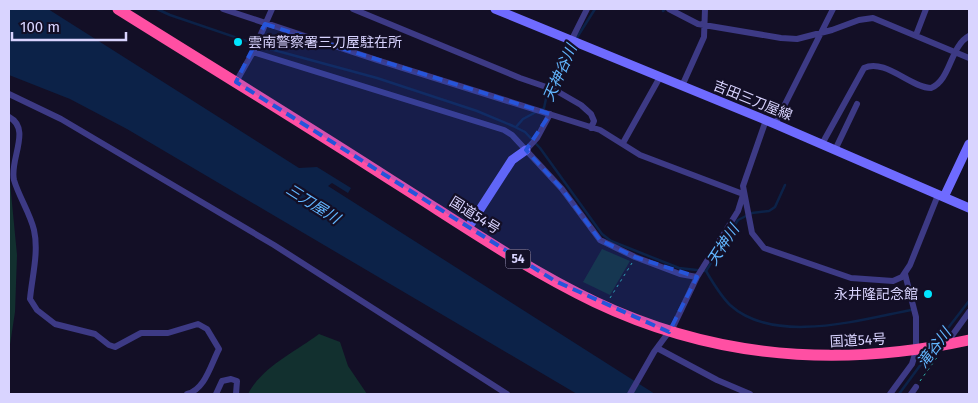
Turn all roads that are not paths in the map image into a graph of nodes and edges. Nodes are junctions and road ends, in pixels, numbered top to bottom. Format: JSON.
{"nodes":[{"id":1,"x":118,"y":9,"type":"edge"},
{"id":2,"x":223,"y":9,"type":"edge"},
{"id":3,"x":272,"y":9,"type":"edge"},
{"id":4,"x":353,"y":9,"type":"edge"},
{"id":5,"x":495,"y":9,"type":"edge"},
{"id":6,"x":587,"y":9,"type":"edge"},
{"id":7,"x":669,"y":9,"type":"edge"},
{"id":8,"x":705,"y":9,"type":"edge"},
{"id":9,"x":833,"y":9,"type":"edge"},
{"id":10,"x":926,"y":9,"type":"edge"},
{"id":11,"x":265,"y":24,"type":"junction"},
{"id":12,"x":704,"y":25,"type":"junction"},
{"id":13,"x":822,"y":32,"type":"junction"},
{"id":14,"x":916,"y":35,"type":"junction"},
{"id":15,"x":969,"y":36,"type":"edge"},
{"id":16,"x":571,"y":41,"type":"junction"},
{"id":17,"x":254,"y":50,"type":"junction"},
{"id":18,"x":956,"y":52,"type":"junction"},
{"id":19,"x":969,"y":58,"type":"edge"},
{"id":20,"x":660,"y":78,"type":"junction"},
{"id":21,"x":236,"y":82,"type":"junction"},
{"id":22,"x":682,"y":86,"type":"junction"},
{"id":23,"x":9,"y":94,"type":"edge"},
{"id":24,"x":857,"y":104,"type":"dead end"},
{"id":25,"x":550,"y":114,"type":"junction"},
{"id":26,"x":9,"y":117,"type":"edge"},
{"id":27,"x":771,"y":122,"type":"junction"},
{"id":28,"x":592,"y":128,"type":"junction"},
{"id":29,"x":623,"y":143,"type":"junction"},
{"id":30,"x":822,"y":144,"type":"junction"},
{"id":31,"x":969,"y":144,"type":"edge"},
{"id":32,"x":526,"y":150,"type":"junction"},
{"id":33,"x":835,"y":150,"type":"junction"},
{"id":34,"x":743,"y":194,"type":"junction"},
{"id":35,"x":941,"y":196,"type":"junction"},
{"id":36,"x":969,"y":208,"type":"edge"},
{"id":37,"x":468,"y":228,"type":"junction"},
{"id":38,"x":905,"y":274,"type":"junction"},
{"id":39,"x":697,"y":277,"type":"junction"},
{"id":40,"x":969,"y":312,"type":"edge"},
{"id":41,"x":669,"y":332,"type":"junction"},
{"id":42,"x":969,"y":340,"type":"edge"},
{"id":43,"x":951,"y":344,"type":"junction"},
{"id":44,"x":656,"y":350,"type":"junction"},
{"id":45,"x":916,"y":351,"type":"junction"},
{"id":46,"x":916,"y":387,"type":"road end"},
{"id":47,"x":187,"y":394,"type":"edge"},
{"id":48,"x":216,"y":394,"type":"edge"},
{"id":49,"x":236,"y":394,"type":"edge"},
{"id":50,"x":507,"y":394,"type":"edge"},
{"id":51,"x":630,"y":394,"type":"edge"},
{"id":52,"x":750,"y":394,"type":"edge"},
{"id":53,"x":890,"y":394,"type":"edge"},
{"id":54,"x":911,"y":394,"type":"edge"}],
"edges":[{"from":1,"to":21,"type":"highway","name":"国道54号","number":"54"},
{"from":2,"to":11,"type":"street"},
{"from":3,"to":11,"type":"street"},
{"from":4,"to":28,"type":"street"},
{"from":5,"to":16,"type":"main road","name":"吉田三刀屋線"},
{"from":6,"to":16,"type":"street"},
{"from":7,"to":12,"type":"street"},
{"from":8,"to":12,"type":"street"},
{"from":9,"to":13,"type":"street"},
{"from":10,"to":14,"type":"street"},
{"from":11,"to":17,"type":"street"},
{"from":11,"to":25,"type":"street"},
{"from":12,"to":13,"type":"street"},
{"from":12,"to":22,"type":"street"},
{"from":13,"to":14,"type":"street"},
{"from":13,"to":27,"type":"street"},
{"from":14,"to":18,"type":"street"},
{"from":15,"to":18,"type":"street"},
{"from":16,"to":20,"type":"main road","name":"吉田三刀屋線"},
{"from":17,"to":21,"type":"street"},
{"from":17,"to":32,"type":"street"},
{"from":18,"to":19,"type":"street"},
{"from":18,"to":30,"type":"street"},
{"from":20,"to":22,"type":"main road","name":"吉田三刀屋線"},
{"from":20,"to":29,"type":"street"},
{"from":21,"to":37,"type":"highway","name":"国道54号","number":"54"},
{"from":22,"to":27,"type":"main road","name":"吉田三刀屋線"},
{"from":23,"to":50,"type":"street"},
{"from":24,"to":33,"type":"street"},
{"from":25,"to":28,"type":"street"},
{"from":25,"to":32,"type":"street"},
{"from":26,"to":47,"type":"street"},
{"from":27,"to":30,"type":"main road","name":"吉田三刀屋線"},
{"from":27,"to":34,"type":"street"},
{"from":28,"to":29,"type":"street"},
{"from":29,"to":34,"type":"street"},
{"from":30,"to":33,"type":"main road","name":"吉田三刀屋線"},
{"from":31,"to":35,"type":"main road"},
{"from":32,"to":37,"type":"main road"},
{"from":32,"to":39,"type":"street"},
{"from":33,"to":35,"type":"main road","name":"吉田三刀屋線"},
{"from":34,"to":38,"type":"street"},
{"from":34,"to":39,"type":"street"},
{"from":35,"to":36,"type":"main road","name":"吉田三刀屋線"},
{"from":35,"to":38,"type":"street"},
{"from":37,"to":41,"type":"highway","name":"国道54号","number":"54"},
{"from":38,"to":45,"type":"street"},
{"from":39,"to":41,"type":"street"},
{"from":40,"to":43,"type":"street"},
{"from":41,"to":44,"type":"street"},
{"from":41,"to":45,"type":"highway","name":"国道54号","number":"54"},
{"from":42,"to":43,"type":"highway","name":"国道54号","number":"54"},
{"from":43,"to":45,"type":"highway","name":"国道54号","number":"54"},
{"from":44,"to":51,"type":"street"},
{"from":44,"to":52,"type":"street"},
{"from":45,"to":53,"type":"street"},
{"from":46,"to":54,"type":"street"},
{"from":48,"to":49,"type":"street"}]}
